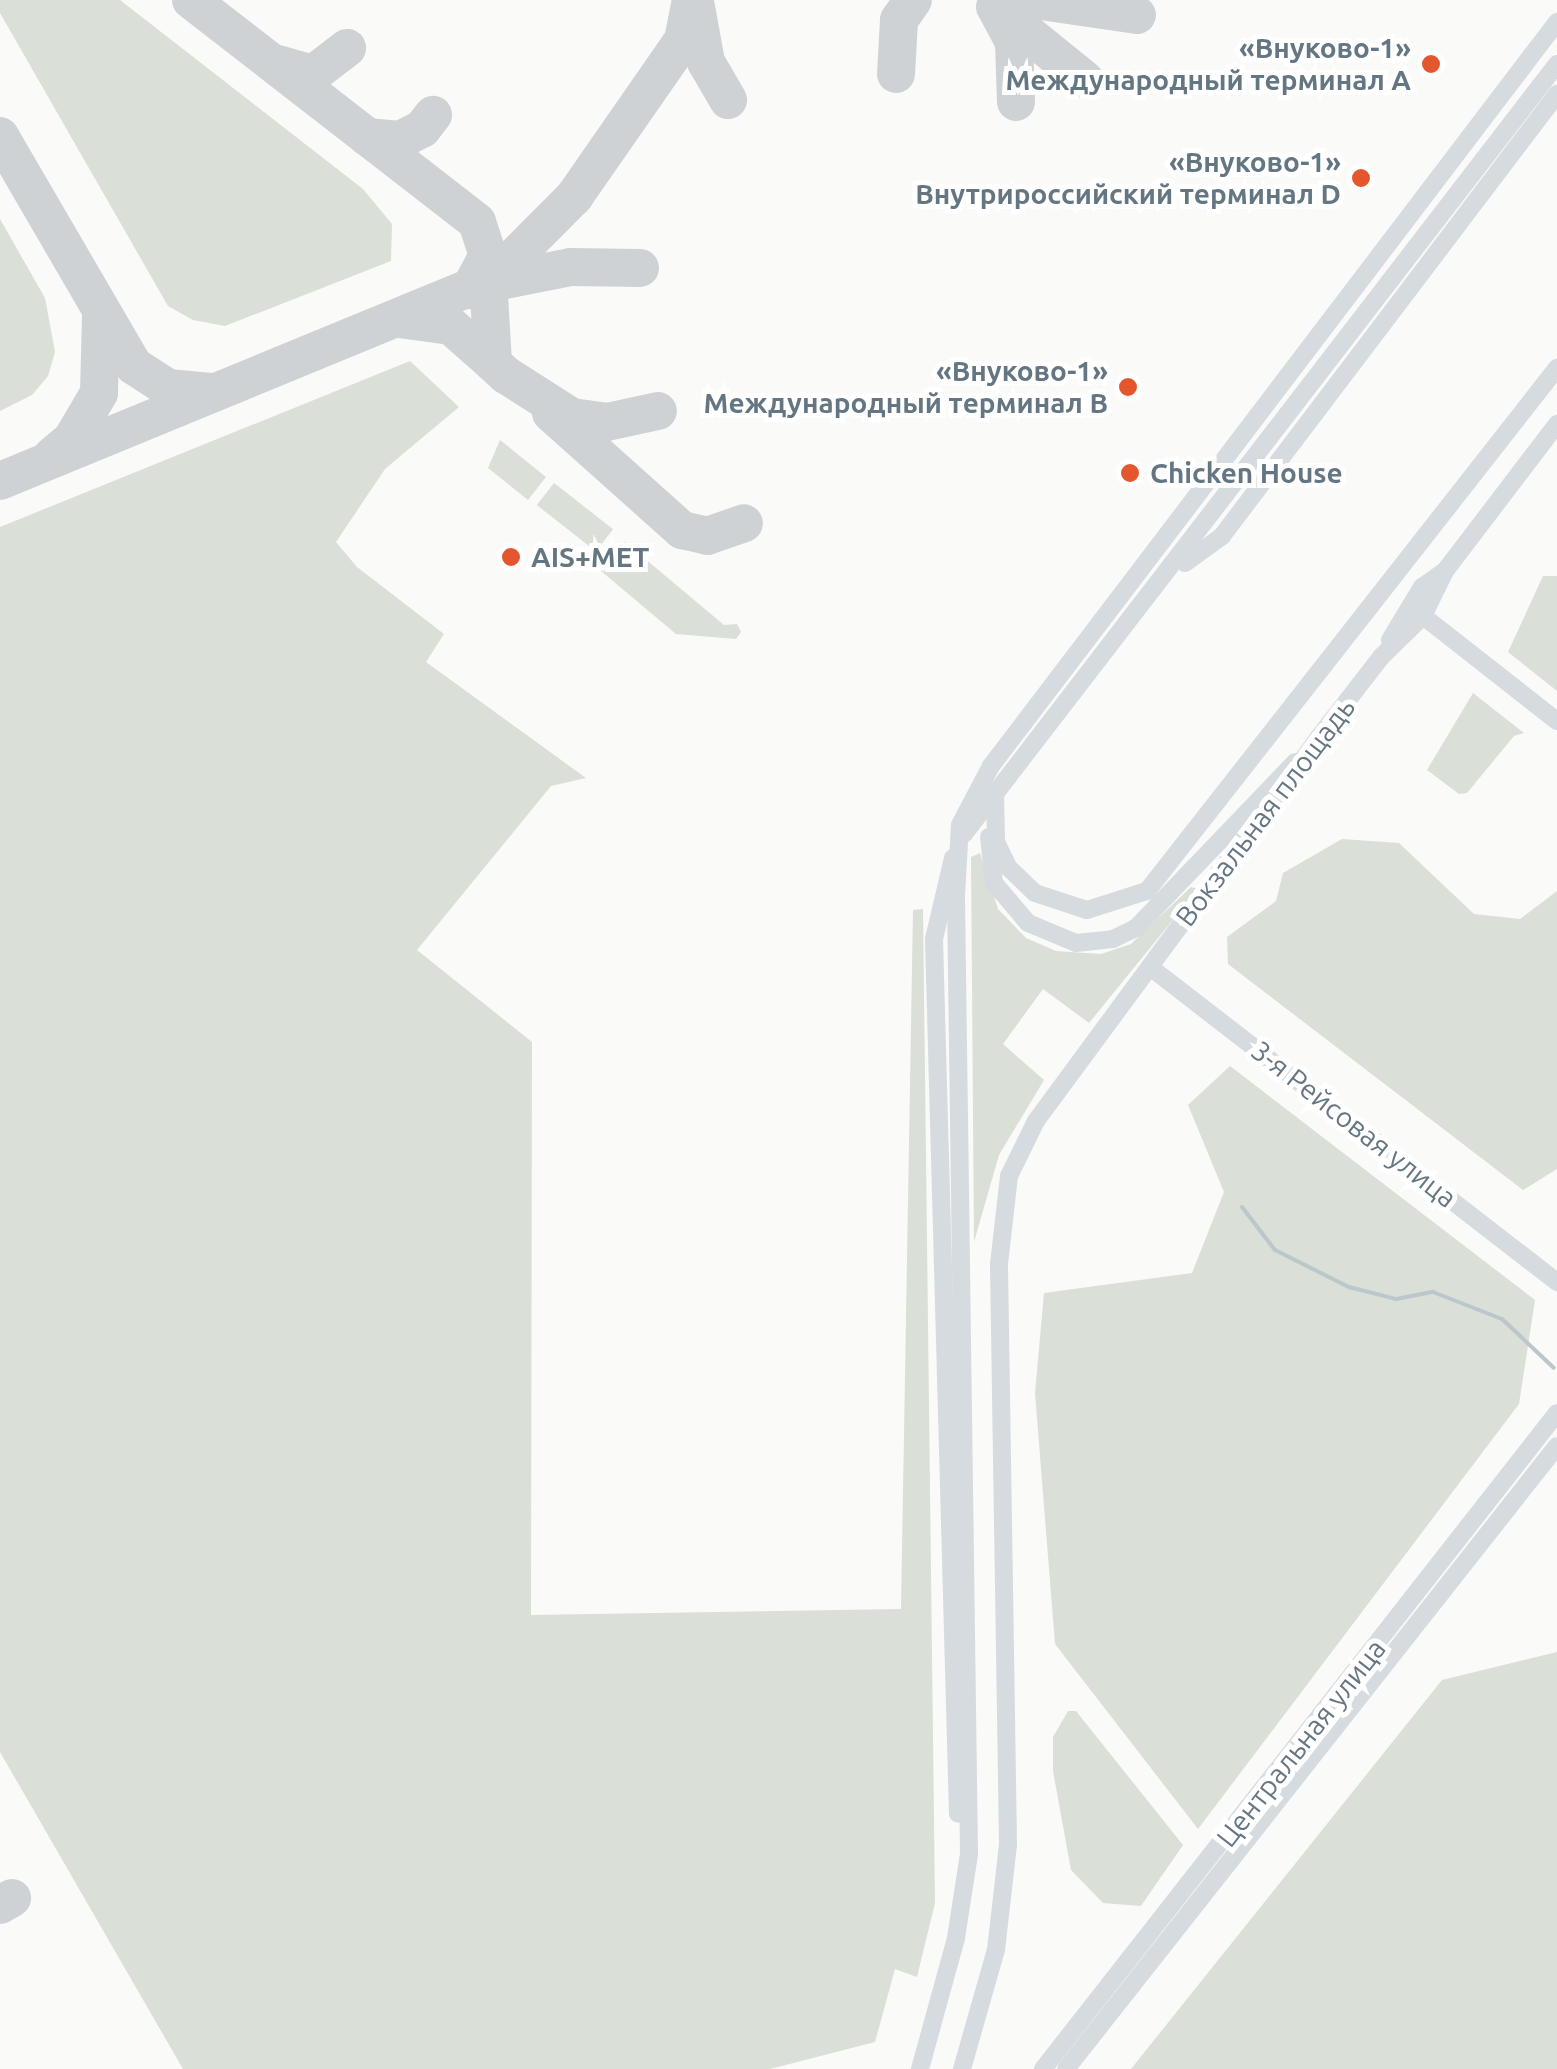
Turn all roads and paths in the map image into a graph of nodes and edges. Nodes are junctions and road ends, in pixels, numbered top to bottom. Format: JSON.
{"nodes":[{"id":1,"x":1557,"y":22,"type":"edge"},
{"id":2,"x":1557,"y":64,"type":"edge"},
{"id":3,"x":1557,"y":94,"type":"edge"},
{"id":4,"x":1381,"y":294,"type":"junction"},
{"id":5,"x":1383,"y":324,"type":"junction"},
{"id":6,"x":1557,"y":368,"type":"edge"},
{"id":7,"x":1557,"y":424,"type":"edge"},
{"id":8,"x":1444,"y":571,"type":"junction"},
{"id":9,"x":1170,"y":574,"type":"junction"},
{"id":10,"x":1424,"y":616,"type":"junction"},
{"id":11,"x":1380,"y":657,"type":"junction"},
{"id":12,"x":1030,"y":716,"type":"junction"},
{"id":13,"x":1557,"y":721,"type":"edge"},
{"id":14,"x":1320,"y":737,"type":"junction"},
{"id":15,"x":995,"y":792,"type":"junction"},
{"id":16,"x":1150,"y":967,"type":"junction"},
{"id":17,"x":1557,"y":1282,"type":"edge"},
{"id":18,"x":1557,"y":1414,"type":"edge"},
{"id":19,"x":1557,"y":1446,"type":"edge"},
{"id":20,"x":965,"y":1884,"type":"junction"},
{"id":21,"x":920,"y":2069,"type":"edge"},
{"id":22,"x":962,"y":2069,"type":"edge"},
{"id":23,"x":1042,"y":2069,"type":"edge"},
{"id":24,"x":1066,"y":2069,"type":"edge"}],
"edges":[{"from":1,"to":12,"type":"main road"},
{"from":2,"to":4,"type":"main road"},
{"from":3,"to":5,"type":"main road"},
{"from":4,"to":5,"type":"main road"},
{"from":4,"to":9,"type":"main road"},
{"from":5,"to":9,"type":"main road"},
{"from":6,"to":12,"type":"main road"},
{"from":7,"to":8,"type":"main road","name":"Вокзальная площадь"},
{"from":8,"to":10,"type":"main road","name":"Вокзальная площадь"},
{"from":8,"to":11,"type":"main road","name":"Вокзальная площадь"},
{"from":9,"to":15,"type":"main road"},
{"from":10,"to":11,"type":"main road","name":"Вокзальная площадь"},
{"from":10,"to":13,"type":"main road"},
{"from":11,"to":14,"type":"main road","name":"Вокзальная площадь"},
{"from":12,"to":20,"type":"main road"},
{"from":14,"to":15,"type":"main road"},
{"from":14,"to":16,"type":"main road","name":"Вокзальная площадь"},
{"from":15,"to":20,"type":"main road"},
{"from":16,"to":17,"type":"main road","name":"3-я Рейсовая улица"},
{"from":16,"to":22,"type":"main road","name":"Вокзальная площадь"},
{"from":18,"to":23,"type":"main road","name":"Центральная улица"},
{"from":19,"to":24,"type":"main road","name":"Центральная улица"},
{"from":20,"to":21,"type":"main road"}]}
